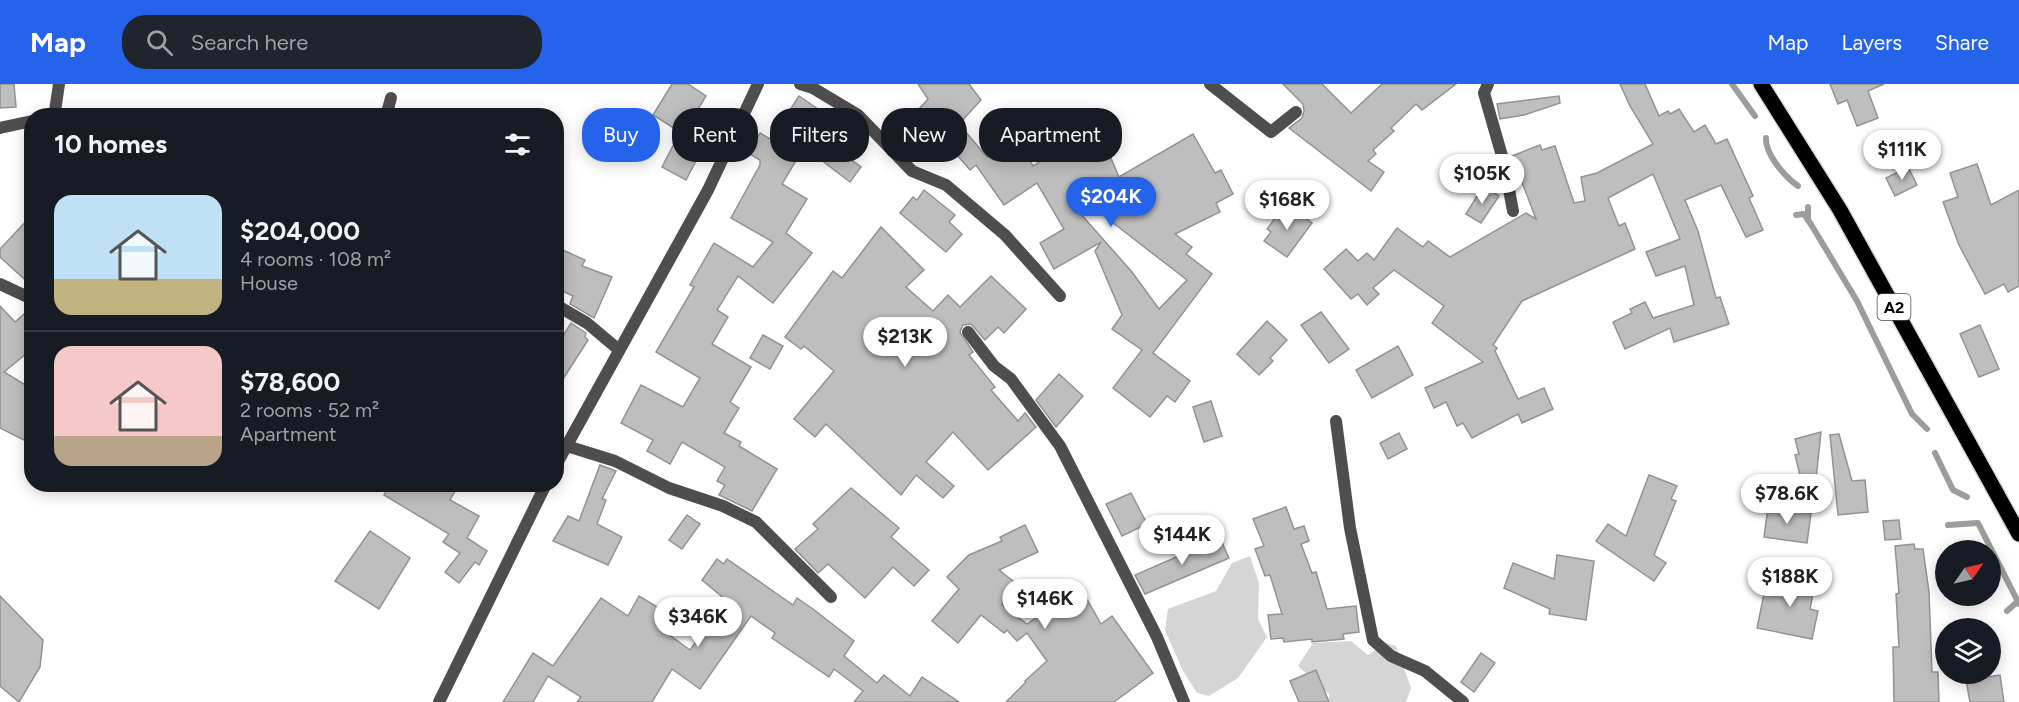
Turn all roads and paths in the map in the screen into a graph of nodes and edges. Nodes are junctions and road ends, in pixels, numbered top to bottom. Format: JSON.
{"nodes":[{"id":1,"x":59,"y":84,"type":"edge"},
{"id":2,"x":758,"y":84,"type":"edge"},
{"id":3,"x":800,"y":84,"type":"edge"},
{"id":4,"x":1210,"y":84,"type":"edge"},
{"id":5,"x":1488,"y":84,"type":"edge"},
{"id":6,"x":1761,"y":84,"type":"edge"},
{"id":7,"x":391,"y":98,"type":"dead end"},
{"id":8,"x":55,"y":108,"type":"edge"},
{"id":9,"x":388,"y":108,"type":"edge"},
{"id":10,"x":1296,"y":112,"type":"dead end"},
{"id":11,"x":24,"y":123,"type":"edge"},
{"id":12,"x":0,"y":128,"type":"edge"},
{"id":13,"x":1513,"y":211,"type":"dead end"},
{"id":14,"x":0,"y":284,"type":"edge"},
{"id":15,"x":24,"y":294,"type":"edge"},
{"id":16,"x":1060,"y":296,"type":"dead end"},
{"id":17,"x":564,"y":310,"type":"edge"},
{"id":18,"x":968,"y":332,"type":"dead end"},
{"id":19,"x":620,"y":350,"type":"junction"},
{"id":20,"x":1336,"y":421,"type":"dead end"},
{"id":21,"x":567,"y":446,"type":"junction"},
{"id":22,"x":564,"y":451,"type":"edge"},
{"id":23,"x":542,"y":492,"type":"edge"},
{"id":24,"x":2019,"y":534,"type":"edge"},
{"id":25,"x":831,"y":597,"type":"dead end"},
{"id":26,"x":439,"y":702,"type":"edge"},
{"id":27,"x":1184,"y":702,"type":"edge"},
{"id":28,"x":1463,"y":702,"type":"edge"}],
"edges":[{"from":1,"to":8,"type":"street"},
{"from":2,"to":19,"type":"street"},
{"from":3,"to":16,"type":"street"},
{"from":4,"to":10,"type":"street"},
{"from":5,"to":13,"type":"street"},
{"from":6,"to":24,"type":"main road","number":"A2"},
{"from":7,"to":9,"type":"street"},
{"from":11,"to":12,"type":"street"},
{"from":14,"to":15,"type":"street"},
{"from":17,"to":19,"type":"street"},
{"from":18,"to":27,"type":"street"},
{"from":19,"to":21,"type":"street"},
{"from":20,"to":28,"type":"street"},
{"from":21,"to":22,"type":"street"},
{"from":21,"to":25,"type":"street"},
{"from":23,"to":26,"type":"street"}]}
